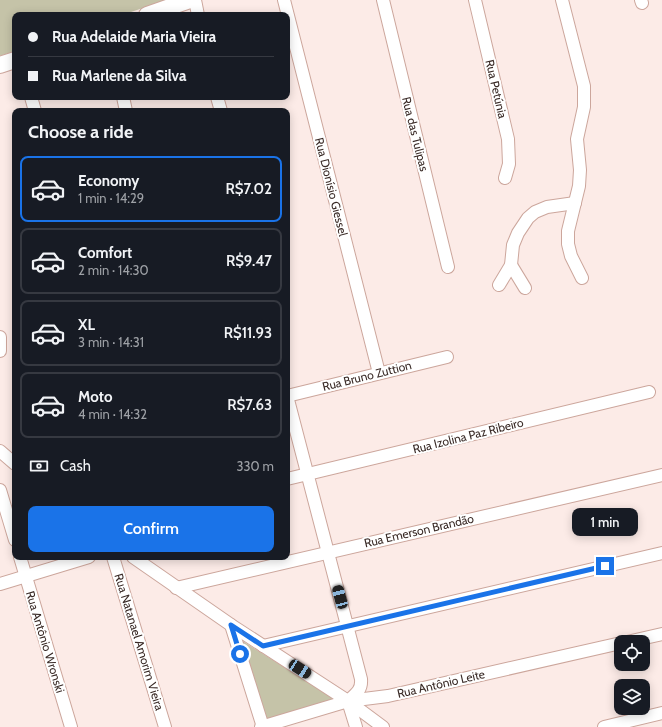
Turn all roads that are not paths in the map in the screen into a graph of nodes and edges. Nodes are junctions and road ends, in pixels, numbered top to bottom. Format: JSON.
{"nodes":[{"id":1,"x":190,"y":0,"type":"edge"},
{"id":2,"x":195,"y":0,"type":"edge"},
{"id":3,"x":284,"y":0,"type":"edge"},
{"id":4,"x":383,"y":0,"type":"edge"},
{"id":5,"x":475,"y":0,"type":"edge"},
{"id":6,"x":562,"y":0,"type":"edge"},
{"id":7,"x":156,"y":12,"type":"edge"},
{"id":8,"x":197,"y":12,"type":"edge"},
{"id":9,"x":287,"y":12,"type":"edge"},
{"id":10,"x":290,"y":24,"type":"edge"},
{"id":11,"x":12,"y":61,"type":"edge"},
{"id":12,"x":0,"y":65,"type":"edge"},
{"id":13,"x":505,"y":178,"type":"dead end"},
{"id":14,"x":575,"y":202,"type":"junction"},
{"id":15,"x":510,"y":265,"type":"junction"},
{"id":16,"x":448,"y":267,"type":"dead end"},
{"id":17,"x":582,"y":278,"type":"dead end"},
{"id":18,"x":499,"y":285,"type":"dead end"},
{"id":19,"x":525,"y":288,"type":"dead end"},
{"id":20,"x":0,"y":337,"type":"edge"},
{"id":21,"x":0,"y":351,"type":"edge"},
{"id":22,"x":447,"y":357,"type":"dead end"},
{"id":23,"x":379,"y":373,"type":"junction"},
{"id":24,"x":649,"y":392,"type":"dead end"},
{"id":25,"x":290,"y":395,"type":"edge"},
{"id":26,"x":290,"y":407,"type":"edge"},
{"id":27,"x":0,"y":451,"type":"edge"},
{"id":28,"x":12,"y":460,"type":"edge"},
{"id":29,"x":308,"y":474,"type":"junction"},
{"id":30,"x":662,"y":474,"type":"edge"},
{"id":31,"x":290,"y":479,"type":"edge"},
{"id":32,"x":0,"y":490,"type":"edge"},
{"id":33,"x":12,"y":530,"type":"edge"},
{"id":34,"x":328,"y":552,"type":"junction"},
{"id":35,"x":662,"y":552,"type":"edge"},
{"id":36,"x":21,"y":560,"type":"edge"},
{"id":37,"x":79,"y":560,"type":"edge"},
{"id":38,"x":114,"y":560,"type":"edge"},
{"id":39,"x":137,"y":560,"type":"edge"},
{"id":40,"x":26,"y":576,"type":"junction"},
{"id":41,"x":0,"y":584,"type":"edge"},
{"id":42,"x":176,"y":588,"type":"junction"},
{"id":43,"x":231,"y":625,"type":"junction"},
{"id":44,"x":347,"y":626,"type":"junction"},
{"id":45,"x":662,"y":634,"type":"edge"},
{"id":46,"x":650,"y":637,"type":"edge"},
{"id":47,"x":614,"y":645,"type":"edge"},
{"id":48,"x":263,"y":646,"type":"junction"},
{"id":49,"x":348,"y":701,"type":"junction"},
{"id":50,"x":662,"y":713,"type":"edge"},
{"id":51,"x":71,"y":727,"type":"edge"},
{"id":52,"x":165,"y":727,"type":"edge"},
{"id":53,"x":262,"y":727,"type":"edge"},
{"id":54,"x":356,"y":727,"type":"edge"},
{"id":55,"x":383,"y":727,"type":"edge"},
{"id":56,"x":604,"y":727,"type":"edge"}],
"edges":[{"from":1,"to":7,"type":"main road"},
{"from":2,"to":8,"type":"street"},
{"from":3,"to":9,"type":"street","name":"Rua Dionísio Giessel"},
{"from":4,"to":16,"type":"street","name":"Rua das Tulipas"},
{"from":5,"to":13,"type":"street","name":"Rua Petúnia"},
{"from":6,"to":14,"type":"street"},
{"from":10,"to":23,"type":"street","name":"Rua Dionísio Giessel"},
{"from":11,"to":12,"type":"main road"},
{"from":14,"to":15,"type":"street"},
{"from":14,"to":17,"type":"street"},
{"from":15,"to":18,"type":"street"},
{"from":15,"to":19,"type":"street"},
{"from":20,"to":21,"type":"street"},
{"from":22,"to":23,"type":"street","name":"Rua Bruno Zuttion"},
{"from":23,"to":25,"type":"street","name":"Rua Bruno Zuttion"},
{"from":24,"to":29,"type":"street","name":"Rua Izolina Paz Ribeiro"},
{"from":26,"to":29,"type":"street"},
{"from":27,"to":28,"type":"street"},
{"from":29,"to":31,"type":"street","name":"Rua Izolina Paz Ribeiro"},
{"from":29,"to":34,"type":"street"},
{"from":30,"to":34,"type":"street","name":"Rua Emerson Brandão"},
{"from":32,"to":33,"type":"street"},
{"from":34,"to":42,"type":"street","name":"Rua Emerson Brandão"},
{"from":34,"to":44,"type":"street"},
{"from":35,"to":44,"type":"street"},
{"from":36,"to":40,"type":"street","name":"Rua Antônio Wronski"},
{"from":37,"to":40,"type":"street"},
{"from":38,"to":52,"type":"street","name":"Rua Natanael Amorim Vieira"},
{"from":39,"to":42,"type":"street"},
{"from":40,"to":41,"type":"street"},
{"from":40,"to":51,"type":"street","name":"Rua Antônio Wronski"},
{"from":42,"to":43,"type":"street"},
{"from":43,"to":48,"type":"street"},
{"from":43,"to":53,"type":"street"},
{"from":44,"to":48,"type":"street"},
{"from":44,"to":49,"type":"street"},
{"from":45,"to":46,"type":"street"},
{"from":47,"to":49,"type":"street","name":"Rua Antônio Leite"},
{"from":48,"to":49,"type":"street"},
{"from":49,"to":53,"type":"street","name":"Rua Antônio Leite"},
{"from":49,"to":54,"type":"street"},
{"from":49,"to":55,"type":"street"},
{"from":50,"to":56,"type":"street"}]}
